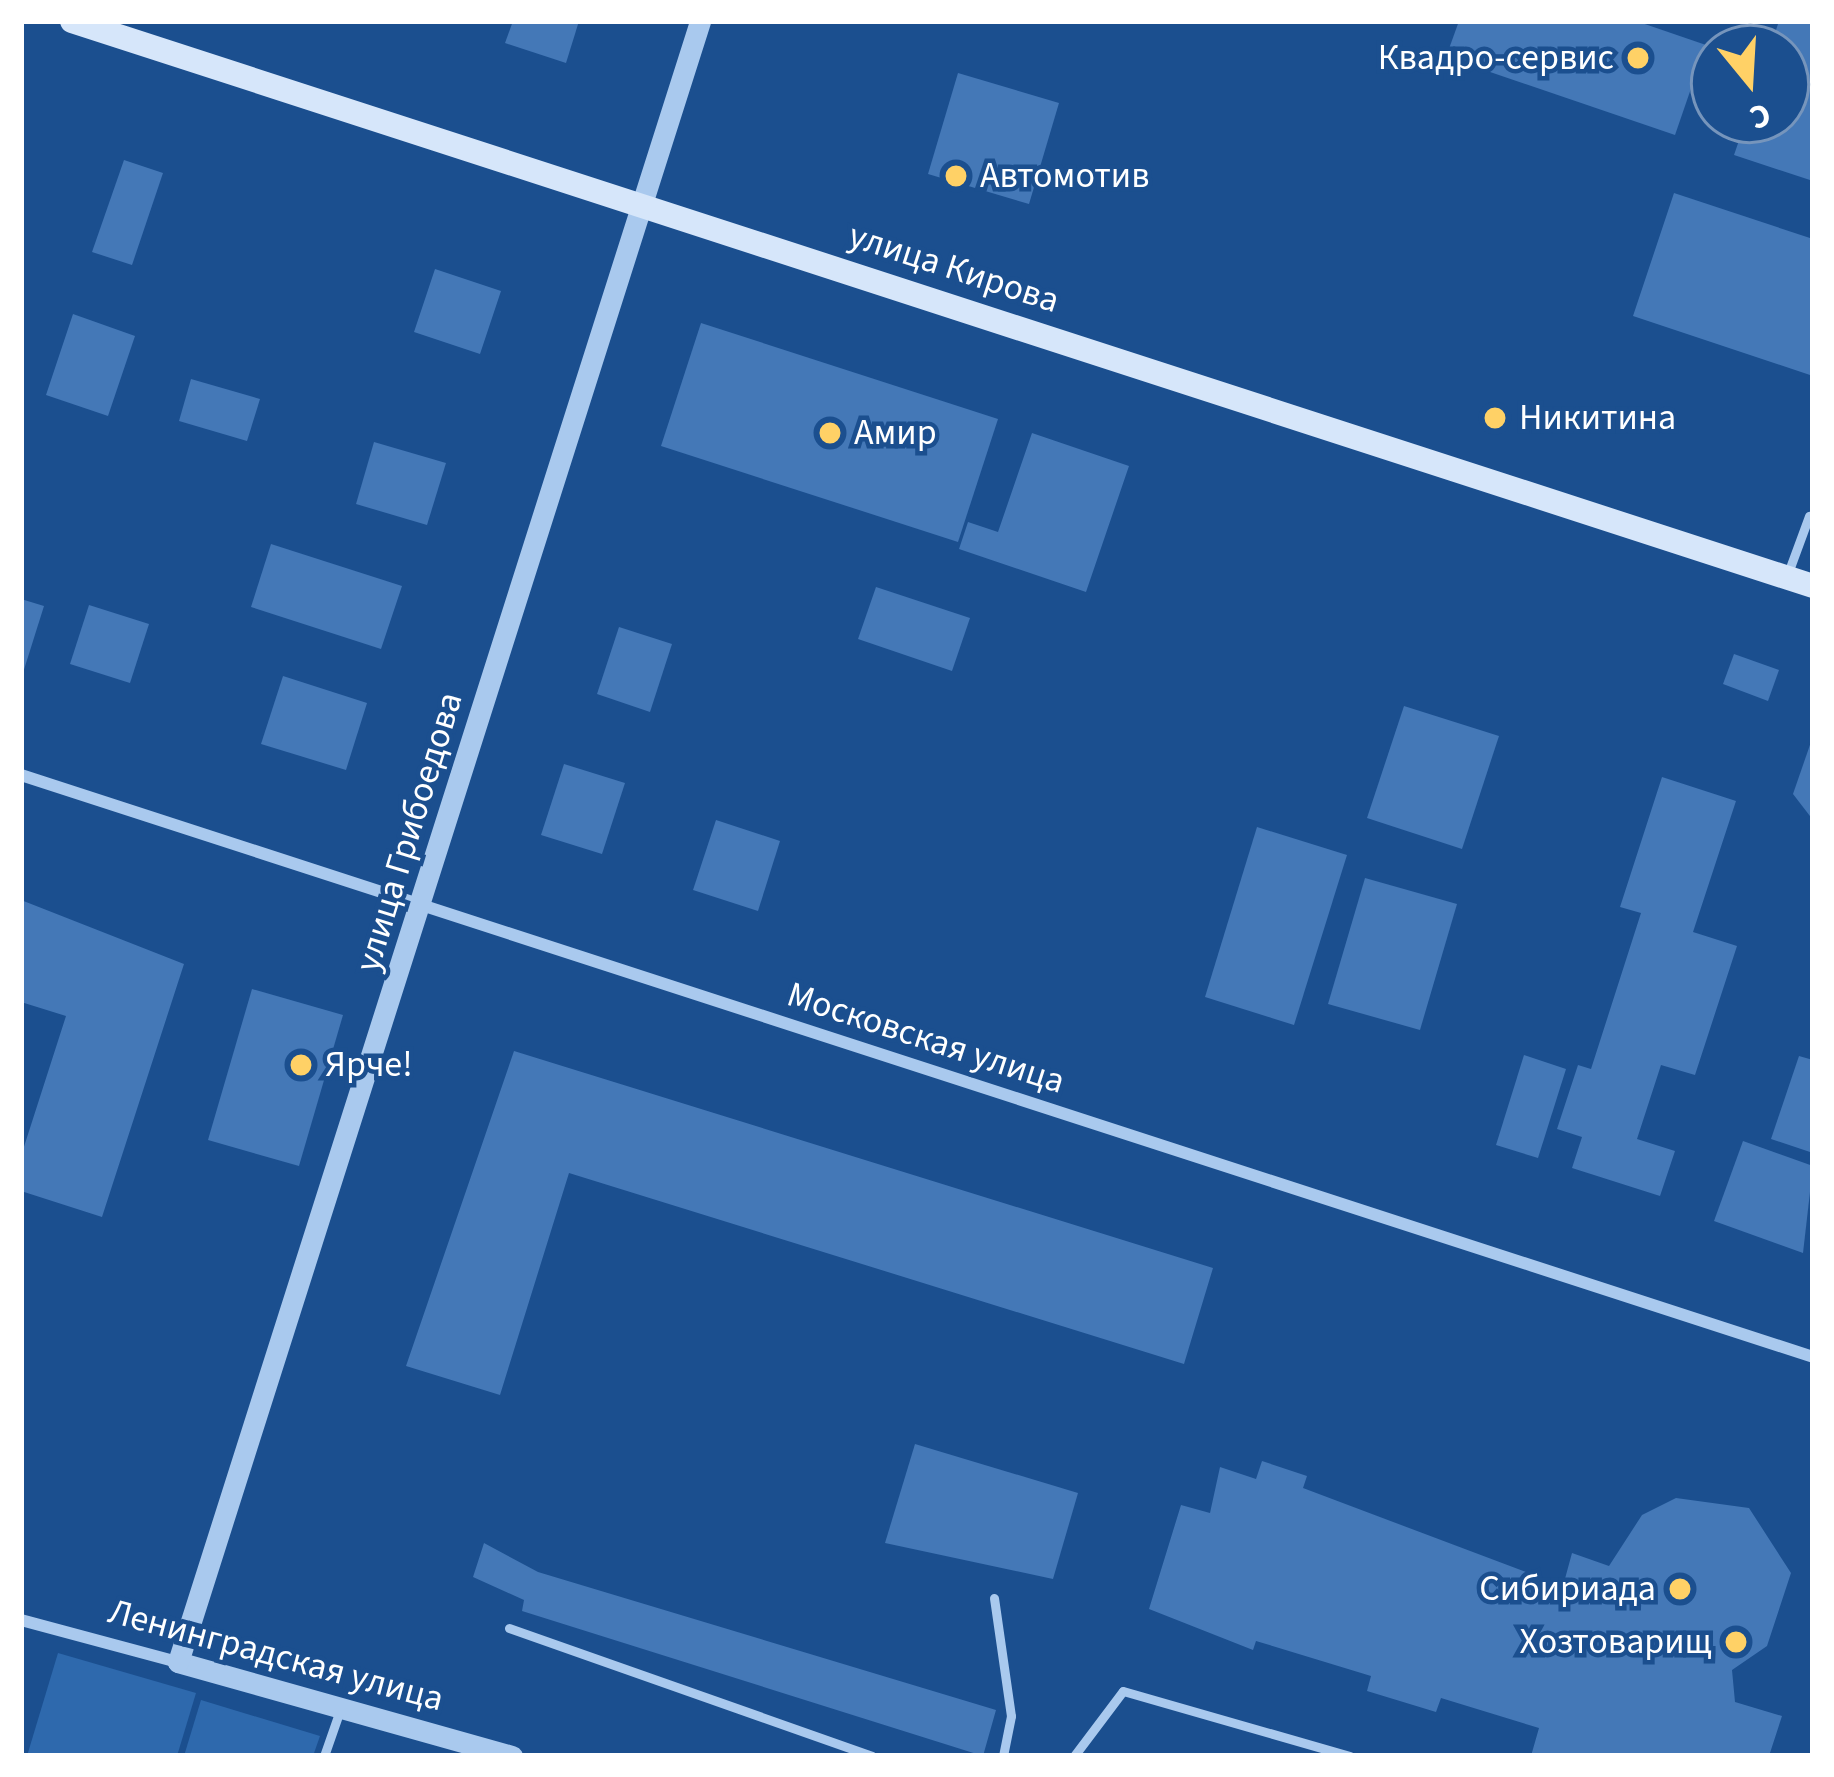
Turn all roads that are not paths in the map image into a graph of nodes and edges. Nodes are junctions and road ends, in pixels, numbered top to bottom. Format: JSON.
{"nodes":[{"id":1,"x":72,"y":21,"type":"edge"},
{"id":2,"x":700,"y":21,"type":"edge"},
{"id":3,"x":638,"y":202,"type":"junction"},
{"id":4,"x":1809,"y":516,"type":"dead end"},
{"id":5,"x":1786,"y":577,"type":"junction"},
{"id":6,"x":1813,"y":586,"type":"edge"},
{"id":7,"x":21,"y":776,"type":"edge"},
{"id":8,"x":422,"y":906,"type":"junction"},
{"id":9,"x":1813,"y":1357,"type":"edge"},
{"id":10,"x":994,"y":1598,"type":"dead end"},
{"id":11,"x":21,"y":1620,"type":"edge"},
{"id":12,"x":509,"y":1628,"type":"dead end"},
{"id":13,"x":178,"y":1662,"type":"junction"},
{"id":14,"x":342,"y":1705,"type":"junction"},
{"id":15,"x":325,"y":1756,"type":"edge"},
{"id":16,"x":512,"y":1756,"type":"edge"},
{"id":17,"x":872,"y":1756,"type":"edge"},
{"id":18,"x":1004,"y":1756,"type":"edge"},
{"id":19,"x":1074,"y":1756,"type":"edge"},
{"id":20,"x":1349,"y":1756,"type":"edge"}],
"edges":[{"from":1,"to":3,"type":"main road","name":"улица Кирова"},
{"from":2,"to":3,"type":"street","name":"улица Грибоедова"},
{"from":3,"to":5,"type":"main road","name":"улица Кирова"},
{"from":3,"to":8,"type":"street","name":"улица Грибоедова"},
{"from":4,"to":5,"type":"lane"},
{"from":5,"to":6,"type":"main road","name":"улица Кирова"},
{"from":7,"to":8,"type":"street","name":"Московская улица"},
{"from":8,"to":9,"type":"street","name":"Московская улица"},
{"from":8,"to":13,"type":"street","name":"улица Грибоедова"},
{"from":10,"to":18,"type":"lane"},
{"from":11,"to":13,"type":"street","name":"Ленинградская улица"},
{"from":12,"to":17,"type":"lane"},
{"from":13,"to":14,"type":"street","name":"Ленинградская улица"},
{"from":14,"to":15,"type":"lane"},
{"from":14,"to":16,"type":"street","name":"Ленинградская улица"},
{"from":19,"to":20,"type":"lane"}]}
